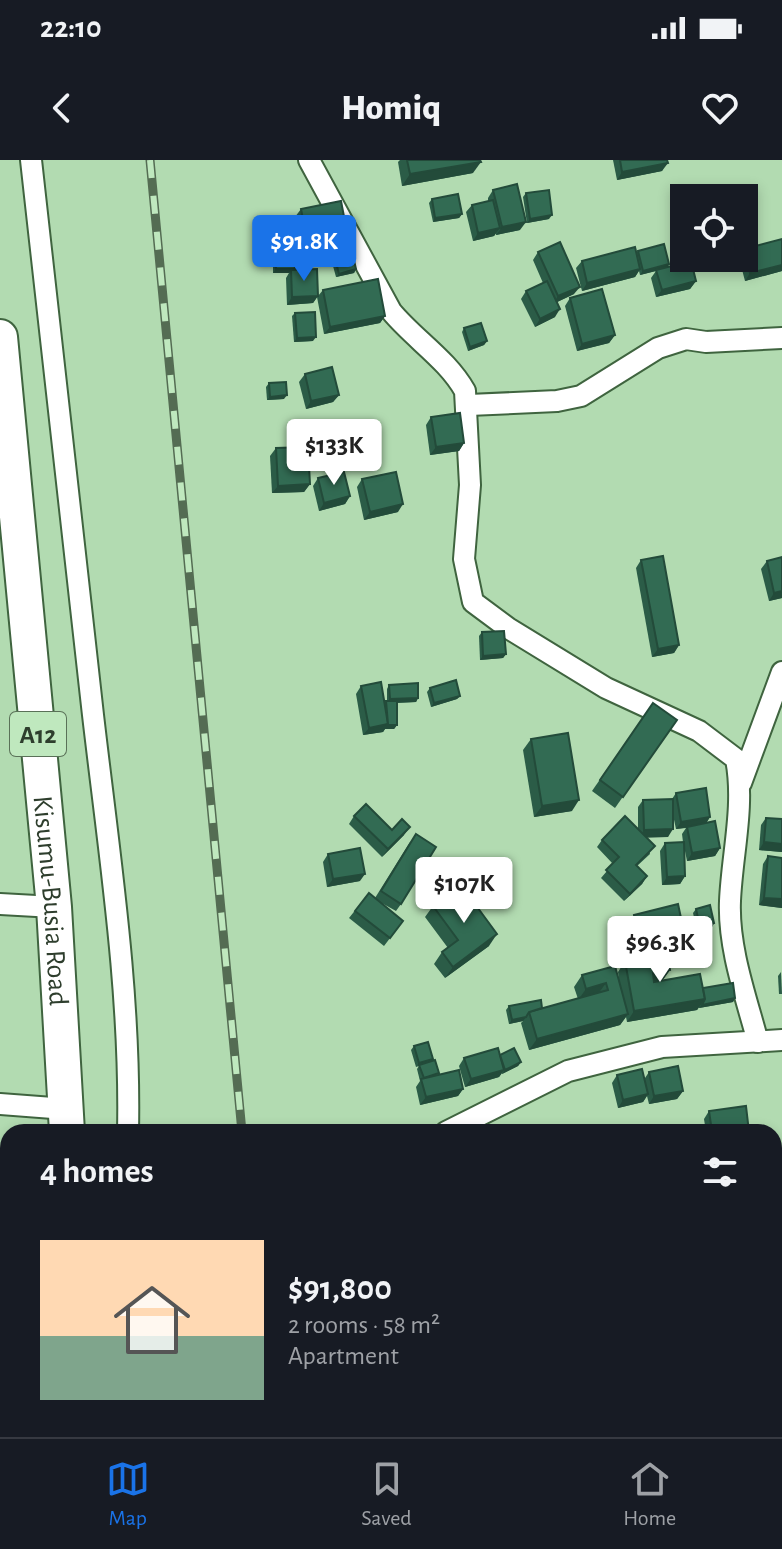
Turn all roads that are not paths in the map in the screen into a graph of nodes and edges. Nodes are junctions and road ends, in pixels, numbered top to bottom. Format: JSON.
{"nodes":[{"id":1,"x":31,"y":160,"type":"edge"},
{"id":2,"x":309,"y":160,"type":"edge"},
{"id":3,"x":0,"y":337,"type":"edge"},
{"id":4,"x":782,"y":338,"type":"edge"},
{"id":5,"x":469,"y":405,"type":"junction"},
{"id":6,"x":10,"y":531,"type":"edge"},
{"id":7,"x":782,"y":672,"type":"edge"},
{"id":8,"x":741,"y":783,"type":"junction"},
{"id":9,"x":0,"y":904,"type":"edge"},
{"id":10,"x":54,"y":907,"type":"junction"},
{"id":11,"x":782,"y":1040,"type":"edge"},
{"id":12,"x":758,"y":1042,"type":"junction"},
{"id":13,"x":0,"y":1104,"type":"edge"},
{"id":14,"x":67,"y":1120,"type":"edge"},
{"id":15,"x":128,"y":1124,"type":"edge"},
{"id":16,"x":462,"y":1124,"type":"edge"}],
"edges":[{"from":1,"to":15,"type":"street"},
{"from":2,"to":5,"type":"street"},
{"from":3,"to":6,"type":"highway","name":"Kisumu-Busia Road","number":"A12"},
{"from":4,"to":5,"type":"street"},
{"from":5,"to":8,"type":"street"},
{"from":6,"to":10,"type":"highway","name":"Kisumu-Busia Road","number":"A12"},
{"from":7,"to":8,"type":"street"},
{"from":8,"to":12,"type":"street"},
{"from":9,"to":10,"type":"street"},
{"from":10,"to":14,"type":"highway","name":"Kisumu-Busia Road","number":"A12"},
{"from":11,"to":12,"type":"street"},
{"from":12,"to":16,"type":"street"},
{"from":13,"to":14,"type":"street"}]}
